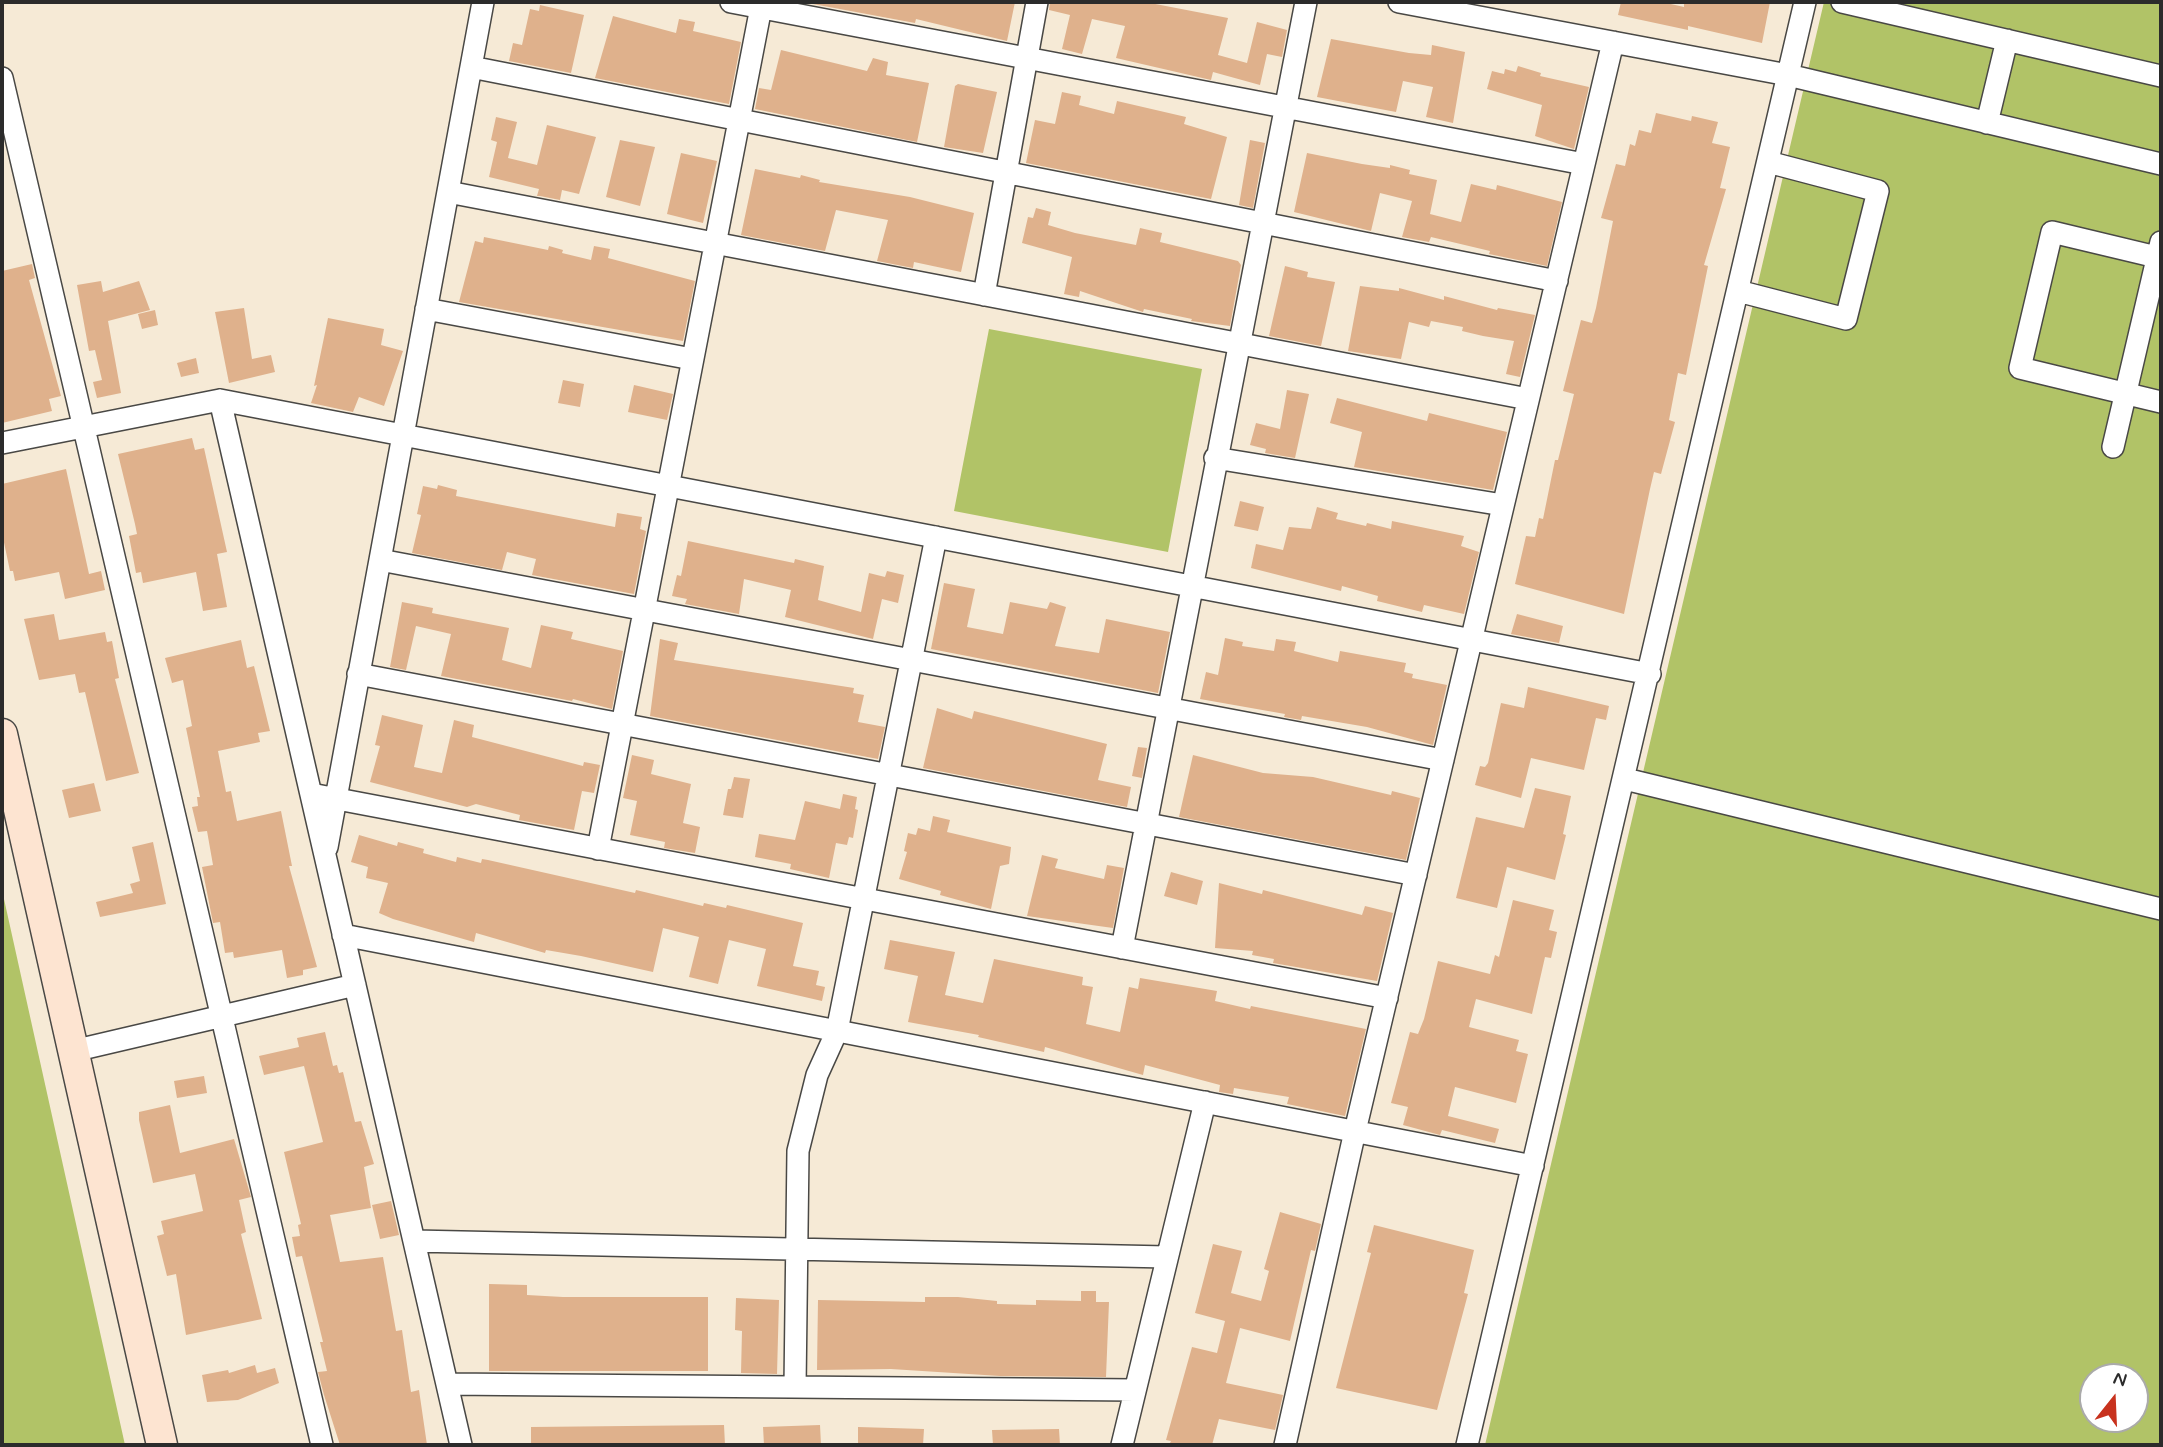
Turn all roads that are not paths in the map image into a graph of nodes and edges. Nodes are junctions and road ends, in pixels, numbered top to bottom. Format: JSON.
{"nodes":[{"id":1,"x":483,"y":2,"type":"edge"},
{"id":2,"x":730,"y":2,"type":"edge"},
{"id":3,"x":1038,"y":2,"type":"edge"},
{"id":4,"x":1306,"y":2,"type":"edge"},
{"id":5,"x":1399,"y":2,"type":"edge"},
{"id":6,"x":1805,"y":2,"type":"edge"},
{"id":7,"x":1842,"y":2,"type":"edge"},
{"id":8,"x":761,"y":5,"type":"edge"},
{"id":9,"x":2007,"y":40,"type":"junction"},
{"id":10,"x":1613,"y":42,"type":"junction"},
{"id":11,"x":1027,"y":58,"type":"junction"},
{"id":12,"x":471,"y":67,"type":"junction"},
{"id":13,"x":1788,"y":75,"type":"junction"},
{"id":14,"x":2161,"y":76,"type":"edge"},
{"id":15,"x":2,"y":78,"type":"edge"},
{"id":16,"x":1285,"y":107,"type":"junction"},
{"id":17,"x":739,"y":120,"type":"junction"},
{"id":18,"x":1987,"y":123,"type":"junction"},
{"id":19,"x":1768,"y":162,"type":"junction"},
{"id":20,"x":1584,"y":164,"type":"junction"},
{"id":21,"x":2161,"y":164,"type":"edge"},
{"id":22,"x":1006,"y":172,"type":"junction"},
{"id":23,"x":448,"y":192,"type":"junction"},
{"id":24,"x":1262,"y":222,"type":"junction"},
{"id":25,"x":715,"y":243,"type":"junction"},
{"id":26,"x":2160,"y":253,"type":"edge"},
{"id":27,"x":1557,"y":281,"type":"junction"},
{"id":28,"x":1738,"y":291,"type":"junction"},
{"id":29,"x":984,"y":295,"type":"junction"},
{"id":30,"x":426,"y":309,"type":"junction"},
{"id":31,"x":1238,"y":344,"type":"junction"},
{"id":32,"x":692,"y":359,"type":"junction"},
{"id":33,"x":2126,"y":393,"type":"junction"},
{"id":34,"x":1528,"y":399,"type":"junction"},
{"id":35,"x":219,"y":400,"type":"junction"},
{"id":36,"x":2161,"y":402,"type":"edge"},
{"id":37,"x":85,"y":427,"type":"junction"},
{"id":38,"x":403,"y":435,"type":"junction"},
{"id":39,"x":2,"y":443,"type":"edge"},
{"id":40,"x":2113,"y":447,"type":"dead end"},
{"id":41,"x":1215,"y":458,"type":"junction"},
{"id":42,"x":668,"y":486,"type":"junction"},
{"id":43,"x":1503,"y":505,"type":"junction"},
{"id":44,"x":936,"y":537,"type":"junction"},
{"id":45,"x":380,"y":560,"type":"junction"},
{"id":46,"x":1190,"y":586,"type":"junction"},
{"id":47,"x":644,"y":610,"type":"junction"},
{"id":48,"x":1471,"y":639,"type":"junction"},
{"id":49,"x":912,"y":660,"type":"junction"},
{"id":50,"x":358,"y":674,"type":"junction"},
{"id":51,"x":1650,"y":674,"type":"junction"},
{"id":52,"x":1167,"y":709,"type":"junction"},
{"id":53,"x":622,"y":724,"type":"junction"},
{"id":54,"x":2,"y":734,"type":"edge"},
{"id":55,"x":1443,"y":760,"type":"junction"},
{"id":56,"x":888,"y":775,"type":"junction"},
{"id":57,"x":1625,"y":779,"type":"junction"},
{"id":58,"x":311,"y":794,"type":"junction"},
{"id":59,"x":335,"y":799,"type":"junction"},
{"id":60,"x":1145,"y":823,"type":"junction"},
{"id":61,"x":598,"y":849,"type":"junction"},
{"id":62,"x":325,"y":856,"type":"junction"},
{"id":63,"x":1416,"y":875,"type":"junction"},
{"id":64,"x":864,"y":899,"type":"junction"},
{"id":65,"x":2161,"y":909,"type":"edge"},
{"id":66,"x":343,"y":935,"type":"junction"},
{"id":67,"x":1122,"y":948,"type":"junction"},
{"id":68,"x":355,"y":985,"type":"junction"},
{"id":69,"x":1387,"y":998,"type":"junction"},
{"id":70,"x":222,"y":1016,"type":"junction"},
{"id":71,"x":837,"y":1031,"type":"junction"},
{"id":72,"x":73,"y":1051,"type":"junction"},
{"id":73,"x":1205,"y":1102,"type":"junction"},
{"id":74,"x":1355,"y":1131,"type":"junction"},
{"id":75,"x":1533,"y":1166,"type":"junction"},
{"id":76,"x":414,"y":1241,"type":"junction"},
{"id":77,"x":799,"y":1249,"type":"junction"},
{"id":78,"x":1167,"y":1257,"type":"junction"},
{"id":79,"x":447,"y":1384,"type":"junction"},
{"id":80,"x":794,"y":1387,"type":"junction"},
{"id":81,"x":1135,"y":1390,"type":"junction"},
{"id":82,"x":162,"y":1445,"type":"edge"},
{"id":83,"x":322,"y":1445,"type":"edge"},
{"id":84,"x":461,"y":1445,"type":"edge"},
{"id":85,"x":1122,"y":1445,"type":"edge"},
{"id":86,"x":1285,"y":1445,"type":"edge"},
{"id":87,"x":1468,"y":1445,"type":"edge"}],
"edges":[{"from":1,"to":12,"type":"street"},
{"from":2,"to":8,"type":"street"},
{"from":3,"to":11,"type":"street"},
{"from":4,"to":16,"type":"street"},
{"from":5,"to":10,"type":"street"},
{"from":6,"to":13,"type":"street"},
{"from":7,"to":9,"type":"street"},
{"from":8,"to":11,"type":"street"},
{"from":8,"to":17,"type":"street"},
{"from":9,"to":14,"type":"street"},
{"from":9,"to":18,"type":"street"},
{"from":10,"to":13,"type":"street"},
{"from":10,"to":20,"type":"street"},
{"from":11,"to":16,"type":"street"},
{"from":11,"to":22,"type":"street"},
{"from":12,"to":17,"type":"street"},
{"from":12,"to":23,"type":"street"},
{"from":13,"to":18,"type":"street"},
{"from":13,"to":19,"type":"street"},
{"from":15,"to":37,"type":"street"},
{"from":16,"to":20,"type":"street"},
{"from":16,"to":24,"type":"street"},
{"from":17,"to":22,"type":"street"},
{"from":17,"to":25,"type":"street"},
{"from":18,"to":21,"type":"street"},
{"from":19,"to":28,"type":"street"},
{"from":19,"to":28,"type":"street"},
{"from":20,"to":27,"type":"street"},
{"from":22,"to":24,"type":"street"},
{"from":22,"to":29,"type":"street"},
{"from":23,"to":25,"type":"street"},
{"from":23,"to":30,"type":"street"},
{"from":24,"to":27,"type":"street"},
{"from":24,"to":31,"type":"street"},
{"from":25,"to":29,"type":"street"},
{"from":25,"to":32,"type":"street"},
{"from":26,"to":33,"type":"street"},
{"from":26,"to":33,"type":"street"},
{"from":27,"to":34,"type":"street"},
{"from":28,"to":51,"type":"street"},
{"from":29,"to":31,"type":"street"},
{"from":30,"to":32,"type":"street"},
{"from":30,"to":38,"type":"street"},
{"from":31,"to":34,"type":"street"},
{"from":31,"to":41,"type":"street"},
{"from":32,"to":42,"type":"street"},
{"from":33,"to":36,"type":"street"},
{"from":33,"to":40,"type":"street"},
{"from":34,"to":43,"type":"street"},
{"from":35,"to":37,"type":"street"},
{"from":35,"to":38,"type":"street"},
{"from":35,"to":58,"type":"street"},
{"from":37,"to":39,"type":"street"},
{"from":37,"to":70,"type":"street"},
{"from":38,"to":42,"type":"street"},
{"from":38,"to":45,"type":"street"},
{"from":41,"to":43,"type":"street"},
{"from":41,"to":46,"type":"street"},
{"from":42,"to":44,"type":"street"},
{"from":42,"to":47,"type":"street"},
{"from":43,"to":48,"type":"street"},
{"from":44,"to":46,"type":"street"},
{"from":44,"to":49,"type":"street"},
{"from":45,"to":47,"type":"street"},
{"from":45,"to":50,"type":"street"},
{"from":46,"to":48,"type":"street"},
{"from":46,"to":52,"type":"street"},
{"from":47,"to":49,"type":"street"},
{"from":47,"to":53,"type":"street"},
{"from":48,"to":51,"type":"street"},
{"from":48,"to":55,"type":"street"},
{"from":49,"to":52,"type":"street"},
{"from":49,"to":56,"type":"street"},
{"from":50,"to":53,"type":"street"},
{"from":50,"to":59,"type":"street"},
{"from":51,"to":57,"type":"street"},
{"from":52,"to":55,"type":"street"},
{"from":52,"to":60,"type":"street"},
{"from":53,"to":56,"type":"street"},
{"from":53,"to":61,"type":"street"},
{"from":54,"to":72,"type":"street"},
{"from":55,"to":63,"type":"street"},
{"from":56,"to":60,"type":"street"},
{"from":56,"to":64,"type":"street"},
{"from":57,"to":65,"type":"street"},
{"from":57,"to":75,"type":"street"},
{"from":58,"to":59,"type":"street"},
{"from":58,"to":62,"type":"street"},
{"from":59,"to":61,"type":"street"},
{"from":59,"to":62,"type":"street"},
{"from":60,"to":63,"type":"street"},
{"from":60,"to":67,"type":"street"},
{"from":61,"to":64,"type":"street"},
{"from":62,"to":66,"type":"street"},
{"from":63,"to":69,"type":"street"},
{"from":64,"to":67,"type":"street"},
{"from":64,"to":71,"type":"street"},
{"from":66,"to":68,"type":"street"},
{"from":66,"to":71,"type":"street"},
{"from":67,"to":69,"type":"street"},
{"from":68,"to":70,"type":"street"},
{"from":68,"to":76,"type":"street"},
{"from":69,"to":74,"type":"street"},
{"from":70,"to":72,"type":"street"},
{"from":70,"to":83,"type":"street"},
{"from":71,"to":73,"type":"street"},
{"from":71,"to":77,"type":"street"},
{"from":72,"to":82,"type":"street"},
{"from":73,"to":74,"type":"street"},
{"from":73,"to":78,"type":"street"},
{"from":74,"to":75,"type":"street"},
{"from":74,"to":86,"type":"street"},
{"from":75,"to":87,"type":"street"},
{"from":76,"to":77,"type":"street"},
{"from":76,"to":79,"type":"street"},
{"from":77,"to":78,"type":"street"},
{"from":77,"to":80,"type":"street"},
{"from":78,"to":81,"type":"street"},
{"from":79,"to":80,"type":"street"},
{"from":79,"to":84,"type":"street"},
{"from":80,"to":81,"type":"street"},
{"from":81,"to":85,"type":"street"}]}
